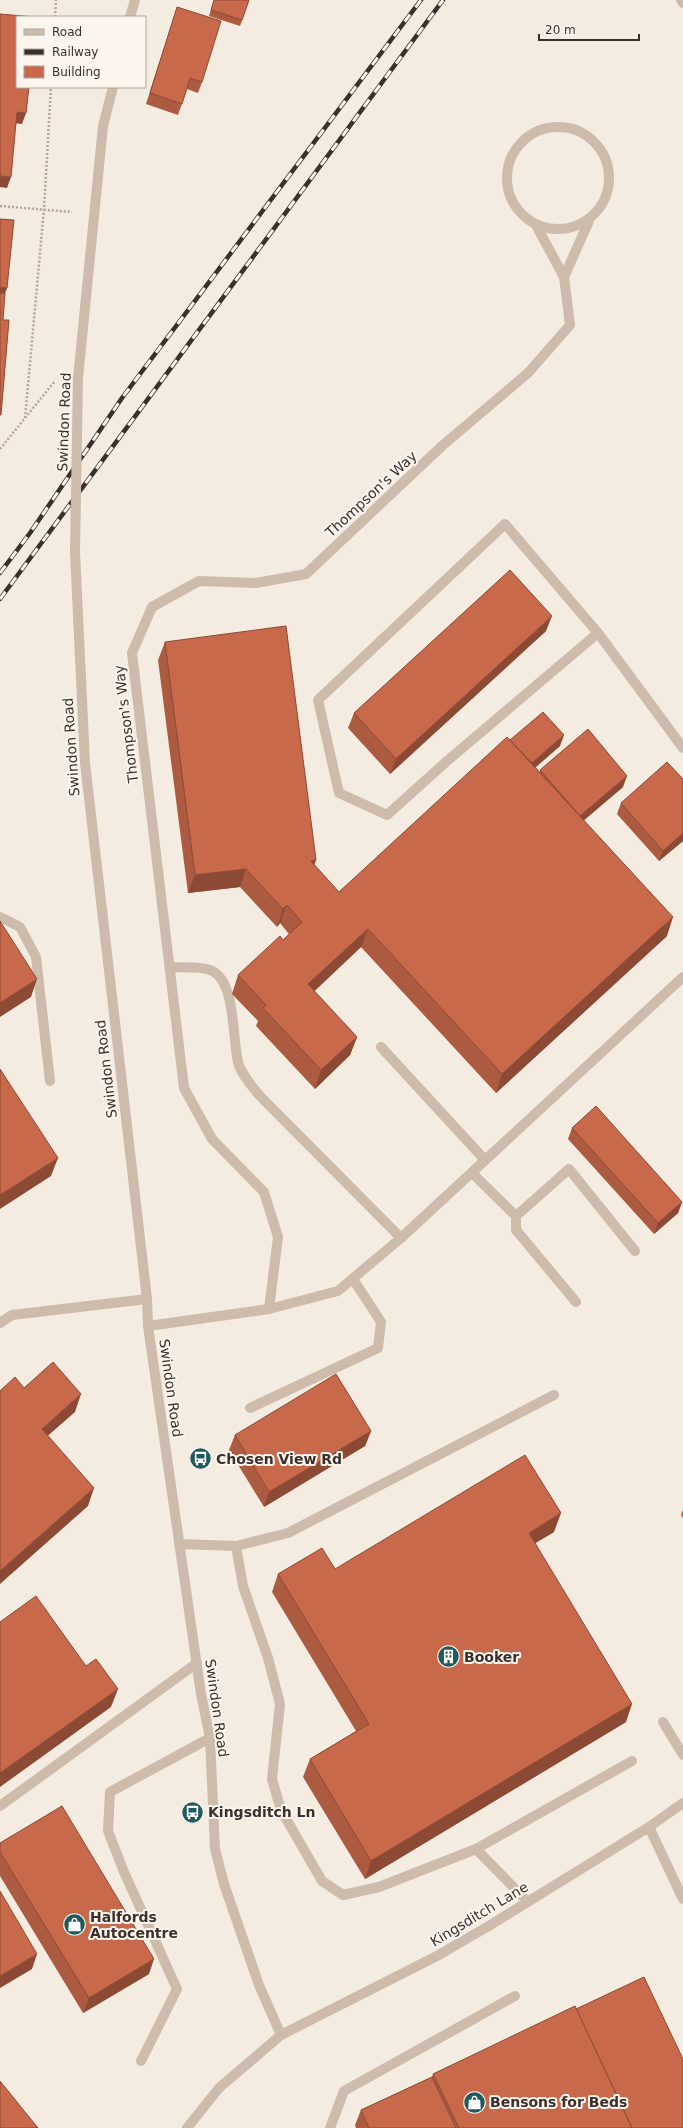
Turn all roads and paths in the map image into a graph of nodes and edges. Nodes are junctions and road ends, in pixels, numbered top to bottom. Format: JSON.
{"nodes":[{"id":1,"x":56,"y":0,"type":"edge"},
{"id":2,"x":134,"y":0,"type":"edge"},
{"id":3,"x":680,"y":0,"type":"edge"},
{"id":4,"x":683,"y":3,"type":"edge"},
{"id":5,"x":55,"y":16,"type":"edge"},
{"id":6,"x":130,"y":16,"type":"edge"},
{"id":7,"x":51,"y":88,"type":"edge"},
{"id":8,"x":113,"y":88,"type":"edge"},
{"id":9,"x":0,"y":206,"type":"edge"},
{"id":10,"x":44,"y":209,"type":"junction"},
{"id":11,"x":94,"y":214,"type":"junction"},
{"id":12,"x":589,"y":221,"type":"junction"},
{"id":13,"x":537,"y":227,"type":"junction"},
{"id":14,"x":564,"y":277,"type":"junction"},
{"id":15,"x":58,"y":377,"type":"dead end"},
{"id":16,"x":25,"y":418,"type":"junction"},
{"id":17,"x":0,"y":449,"type":"edge"},
{"id":18,"x":598,"y":633,"type":"junction"},
{"id":19,"x":683,"y":748,"type":"edge"},
{"id":20,"x":0,"y":917,"type":"edge"},
{"id":21,"x":170,"y":967,"type":"junction"},
{"id":22,"x":683,"y":977,"type":"edge"},
{"id":23,"x":381,"y":1047,"type":"dead end"},
{"id":24,"x":50,"y":1081,"type":"dead end"},
{"id":25,"x":485,"y":1160,"type":"junction"},
{"id":26,"x":472,"y":1172,"type":"junction"},
{"id":27,"x":516,"y":1216,"type":"junction"},
{"id":28,"x":401,"y":1238,"type":"junction"},
{"id":29,"x":635,"y":1251,"type":"dead end"},
{"id":30,"x":353,"y":1279,"type":"junction"},
{"id":31,"x":147,"y":1299,"type":"junction"},
{"id":32,"x":576,"y":1302,"type":"dead end"},
{"id":33,"x":269,"y":1309,"type":"junction"},
{"id":34,"x":0,"y":1323,"type":"edge"},
{"id":35,"x":148,"y":1326,"type":"junction"},
{"id":36,"x":554,"y":1395,"type":"dead end"},
{"id":37,"x":250,"y":1408,"type":"dead end"},
{"id":38,"x":180,"y":1544,"type":"junction"},
{"id":39,"x":236,"y":1546,"type":"junction"},
{"id":40,"x":197,"y":1663,"type":"junction"},
{"id":41,"x":662,"y":1722,"type":"dead end"},
{"id":42,"x":210,"y":1738,"type":"junction"},
{"id":43,"x":683,"y":1756,"type":"edge"},
{"id":44,"x":632,"y":1761,"type":"dead end"},
{"id":45,"x":683,"y":1803,"type":"edge"},
{"id":46,"x":0,"y":1806,"type":"edge"},
{"id":47,"x":649,"y":1827,"type":"junction"},
{"id":48,"x":476,"y":1849,"type":"junction"},
{"id":49,"x":683,"y":1899,"type":"edge"},
{"id":50,"x":528,"y":1902,"type":"junction"},
{"id":51,"x":515,"y":1996,"type":"dead end"},
{"id":52,"x":281,"y":2035,"type":"junction"},
{"id":53,"x":141,"y":2061,"type":"dead end"},
{"id":54,"x":187,"y":2128,"type":"edge"},
{"id":55,"x":330,"y":2128,"type":"edge"}],
"edges":[{"from":1,"to":5,"type":"path"},
{"from":2,"to":6,"type":"street"},
{"from":3,"to":4,"type":"street"},
{"from":7,"to":10,"type":"path"},
{"from":8,"to":11,"type":"street","name":"Swindon Road"},
{"from":9,"to":10,"type":"path"},
{"from":10,"to":11,"type":"path"},
{"from":10,"to":16,"type":"path"},
{"from":11,"to":31,"type":"street","name":"Swindon Road","bridge":true},
{"from":12,"to":13,"type":"street"},
{"from":12,"to":13,"type":"street"},
{"from":12,"to":14,"type":"street"},
{"from":13,"to":14,"type":"street"},
{"from":14,"to":21,"type":"street","name":"Thompson's Way"},
{"from":15,"to":16,"type":"path"},
{"from":16,"to":17,"type":"path"},
{"from":18,"to":18,"type":"street"},
{"from":18,"to":19,"type":"street"},
{"from":20,"to":24,"type":"street"},
{"from":21,"to":28,"type":"street"},
{"from":21,"to":33,"type":"street","name":"Thompson's Way"},
{"from":22,"to":25,"type":"street"},
{"from":23,"to":25,"type":"street"},
{"from":25,"to":26,"type":"street"},
{"from":26,"to":27,"type":"street"},
{"from":26,"to":28,"type":"street"},
{"from":27,"to":29,"type":"street"},
{"from":27,"to":32,"type":"street"},
{"from":28,"to":30,"type":"street"},
{"from":30,"to":33,"type":"street"},
{"from":30,"to":37,"type":"street"},
{"from":31,"to":34,"type":"street"},
{"from":31,"to":35,"type":"street","name":"Swindon Road"},
{"from":33,"to":35,"type":"street"},
{"from":35,"to":38,"type":"street","name":"Swindon Road"},
{"from":36,"to":39,"type":"street"},
{"from":38,"to":39,"type":"street"},
{"from":38,"to":40,"type":"street","name":"Swindon Road"},
{"from":39,"to":48,"type":"street"},
{"from":40,"to":42,"type":"street","name":"Swindon Road"},
{"from":40,"to":46,"type":"street"},
{"from":41,"to":43,"type":"street"},
{"from":42,"to":52,"type":"street","name":"Swindon Road"},
{"from":42,"to":53,"type":"street"},
{"from":44,"to":48,"type":"street"},
{"from":45,"to":47,"type":"street","name":"Kingsditch Lane"},
{"from":47,"to":49,"type":"street"},
{"from":47,"to":50,"type":"street","name":"Kingsditch Lane"},
{"from":48,"to":50,"type":"street"},
{"from":50,"to":52,"type":"street","name":"Kingsditch Lane"},
{"from":51,"to":55,"type":"street"},
{"from":52,"to":54,"type":"street","name":"Kingsditch Lane"}]}
